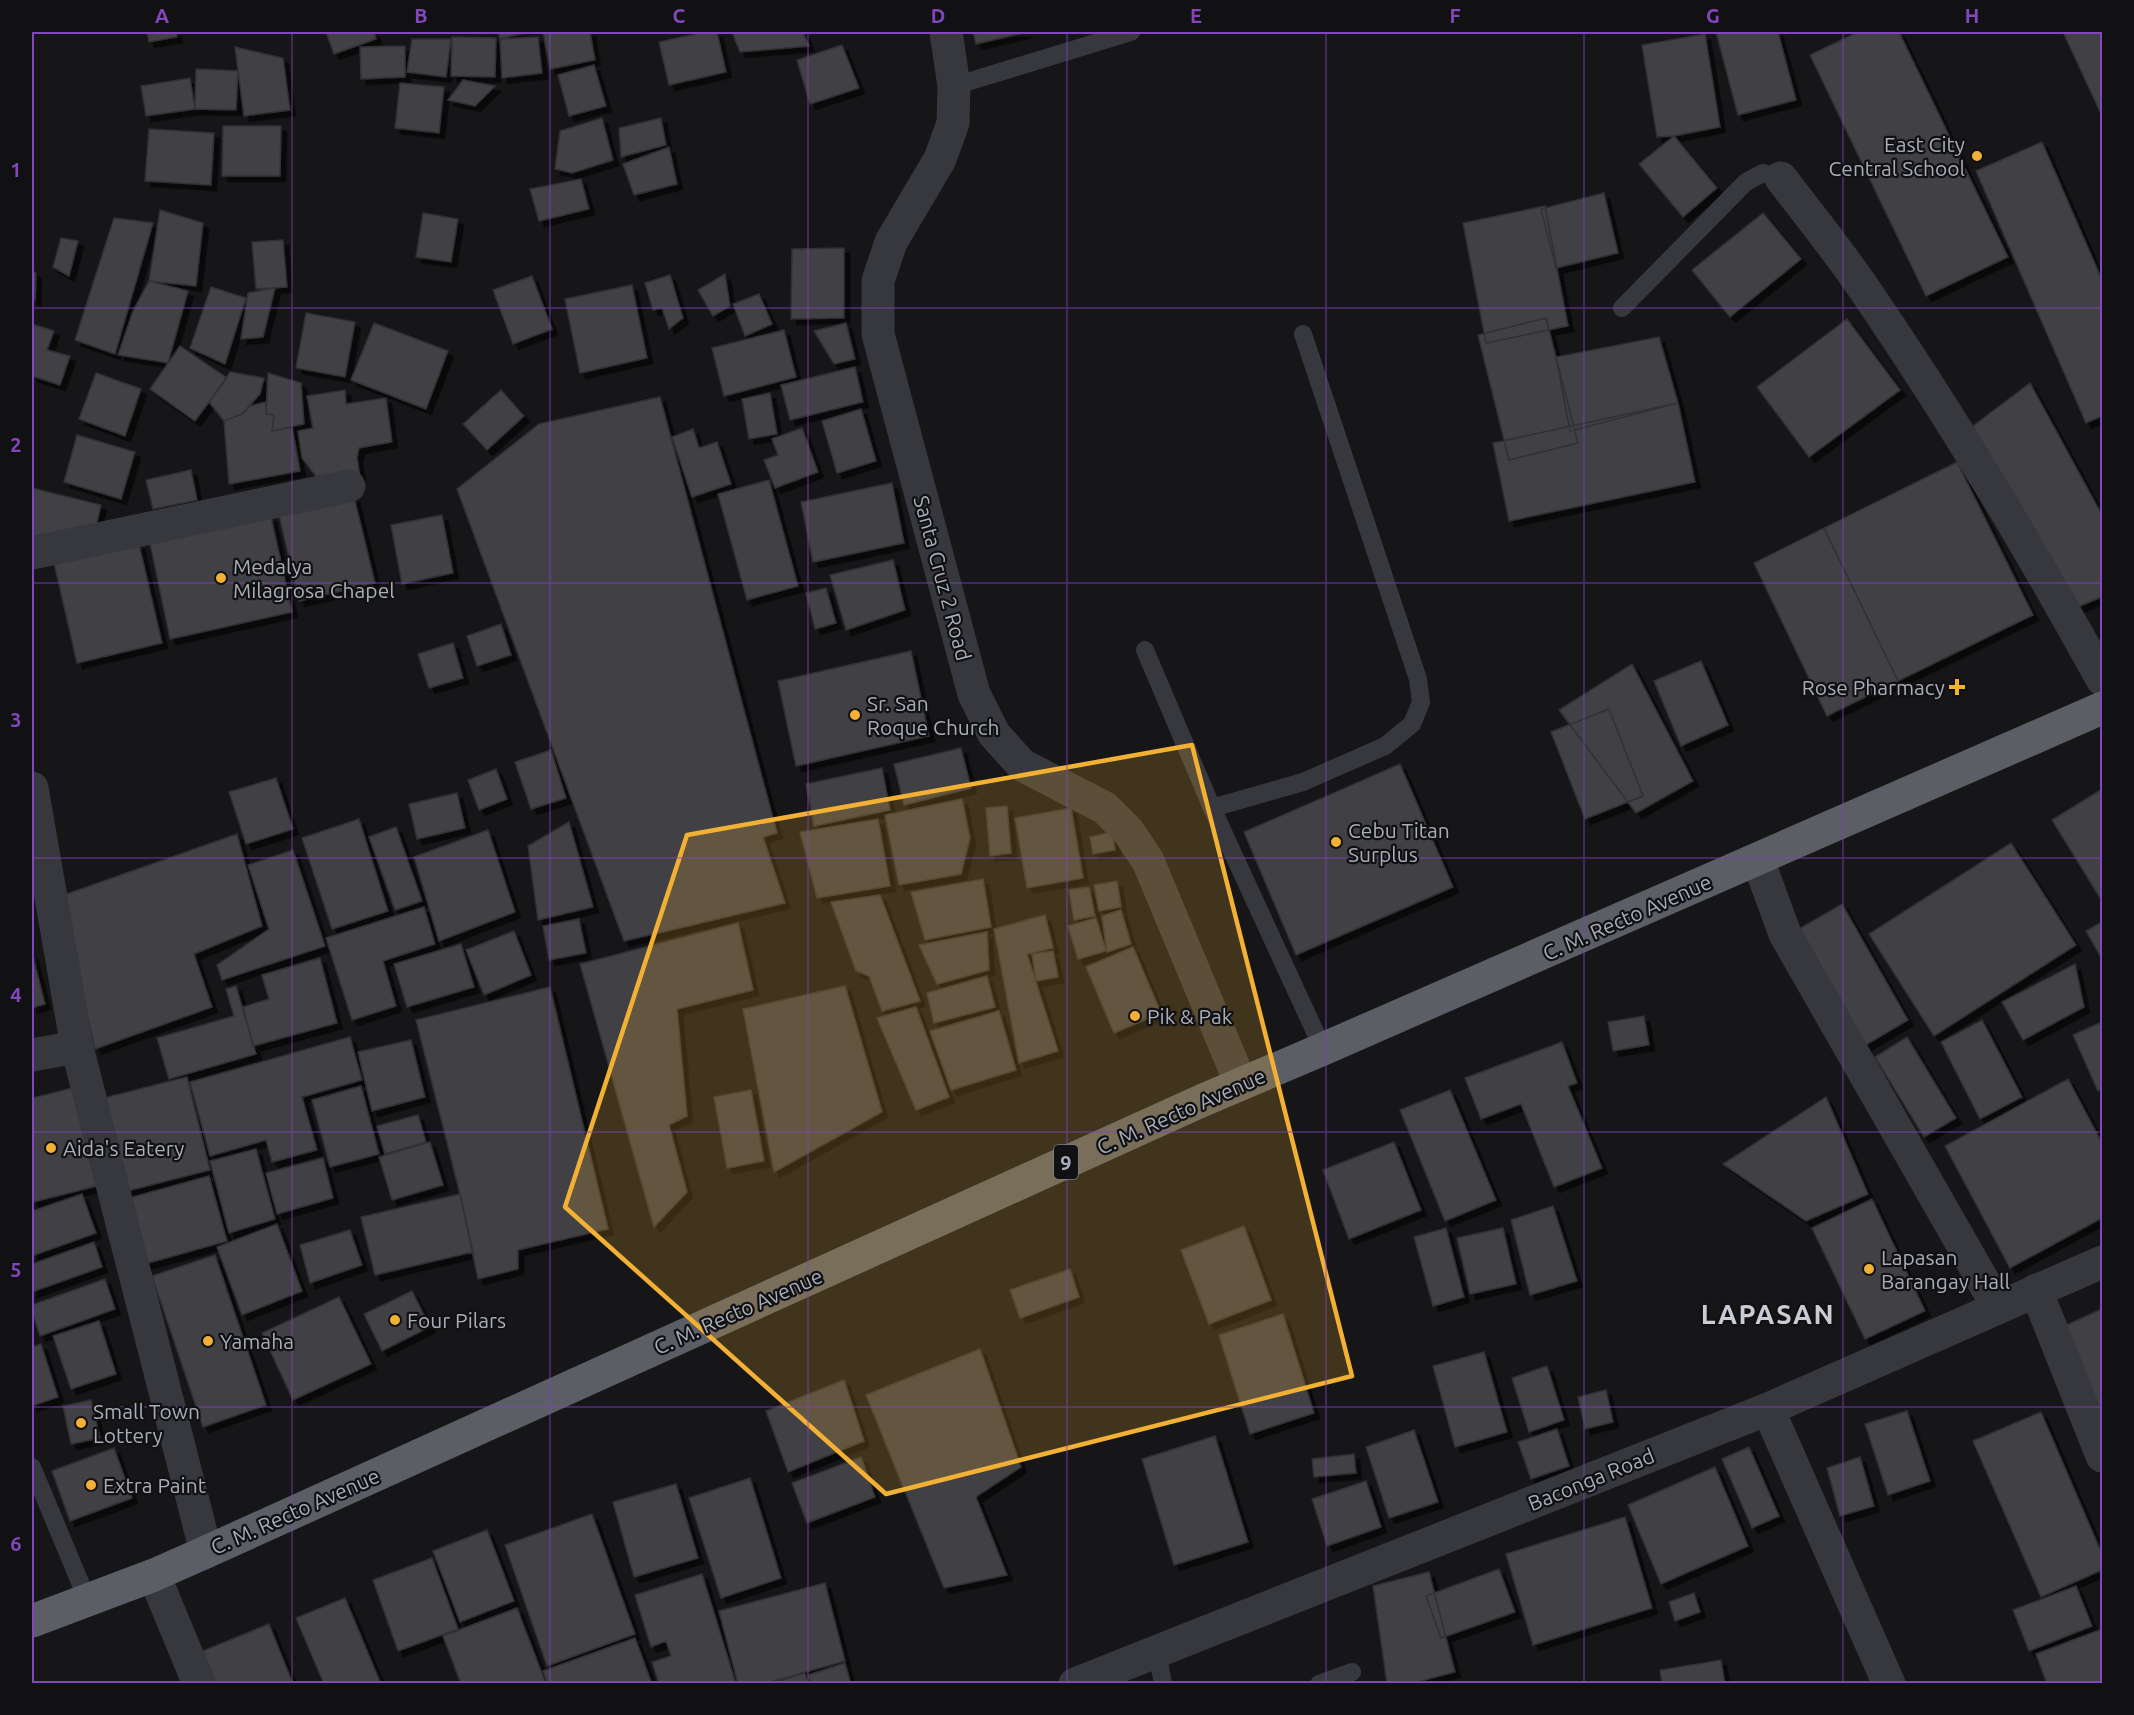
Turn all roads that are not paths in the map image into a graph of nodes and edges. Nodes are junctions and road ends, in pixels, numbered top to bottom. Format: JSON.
{"nodes":[{"id":1,"x":946,"y":32,"type":"edge"},
{"id":2,"x":1131,"y":32,"type":"edge"},
{"id":3,"x":954,"y":86,"type":"junction"},
{"id":4,"x":1781,"y":178,"type":"joint"},
{"id":5,"x":1622,"y":308,"type":"dead end"},
{"id":6,"x":1303,"y":334,"type":"dead end"},
{"id":7,"x":349,"y":486,"type":"dead end"},
{"id":8,"x":32,"y":553,"type":"edge"},
{"id":9,"x":1145,"y":650,"type":"dead end"},
{"id":10,"x":2103,"y":679,"type":"edge"},
{"id":11,"x":2103,"y":708,"type":"edge"},
{"id":12,"x":32,"y":788,"type":"edge"},
{"id":13,"x":1212,"y":808,"type":"junction"},
{"id":14,"x":1758,"y":860,"type":"junction"},
{"id":15,"x":78,"y":1047,"type":"junction"},
{"id":16,"x":1323,"y":1049,"type":"junction"},
{"id":17,"x":32,"y":1055,"type":"edge"},
{"id":18,"x":1240,"y":1083,"type":"junction"},
{"id":19,"x":2103,"y":1262,"type":"edge"},
{"id":20,"x":2036,"y":1290,"type":"junction"},
{"id":21,"x":1998,"y":1307,"type":"junction"},
{"id":22,"x":1768,"y":1409,"type":"junction"},
{"id":23,"x":2103,"y":1456,"type":"edge"},
{"id":24,"x":32,"y":1467,"type":"edge"},
{"id":25,"x":206,"y":1552,"type":"junction"},
{"id":26,"x":154,"y":1575,"type":"junction"},
{"id":27,"x":87,"y":1599,"type":"junction"},
{"id":28,"x":32,"y":1622,"type":"edge"},
{"id":29,"x":1157,"y":1651,"type":"junction"},
{"id":30,"x":1352,"y":1672,"type":"dead end"},
{"id":31,"x":200,"y":1683,"type":"edge"},
{"id":32,"x":1075,"y":1683,"type":"edge"},
{"id":33,"x":1163,"y":1683,"type":"edge"},
{"id":34,"x":1319,"y":1683,"type":"edge"},
{"id":35,"x":1889,"y":1683,"type":"edge"}],
"edges":[{"from":1,"to":3,"type":"street","name":"Santa Cruz 2 Road"},
{"from":2,"to":3,"type":"lane"},
{"from":3,"to":18,"type":"street","name":"Santa Cruz 2 Road"},
{"from":4,"to":5,"type":"lane"},
{"from":4,"to":10,"type":"street"},
{"from":6,"to":13,"type":"lane"},
{"from":7,"to":8,"type":"street"},
{"from":9,"to":13,"type":"lane"},
{"from":11,"to":14,"type":"highway","name":"C. M. Recto Avenue","number":"9"},
{"from":12,"to":15,"type":"street"},
{"from":13,"to":16,"type":"lane"},
{"from":14,"to":16,"type":"highway","name":"C. M. Recto Avenue","number":"9"},
{"from":14,"to":21,"type":"street"},
{"from":15,"to":17,"type":"street"},
{"from":15,"to":25,"type":"street"},
{"from":16,"to":18,"type":"highway","name":"C. M. Recto Avenue","number":"9"},
{"from":18,"to":25,"type":"highway","name":"C. M. Recto Avenue","number":"9"},
{"from":19,"to":20,"type":"street","name":"Baconga Road"},
{"from":20,"to":21,"type":"street","name":"Baconga Road"},
{"from":20,"to":23,"type":"street"},
{"from":21,"to":22,"type":"street","name":"Baconga Road"},
{"from":22,"to":29,"type":"street","name":"Baconga Road"},
{"from":22,"to":35,"type":"street"},
{"from":24,"to":27,"type":"lane"},
{"from":25,"to":26,"type":"highway","name":"C. M. Recto Avenue","number":"9"},
{"from":26,"to":27,"type":"highway","name":"C. M. Recto Avenue","number":"9"},
{"from":26,"to":31,"type":"street"},
{"from":27,"to":28,"type":"highway","name":"C. M. Recto Avenue","number":"9"},
{"from":29,"to":32,"type":"street","name":"Baconga Road"},
{"from":29,"to":33,"type":"lane"},
{"from":30,"to":34,"type":"lane"}]}
